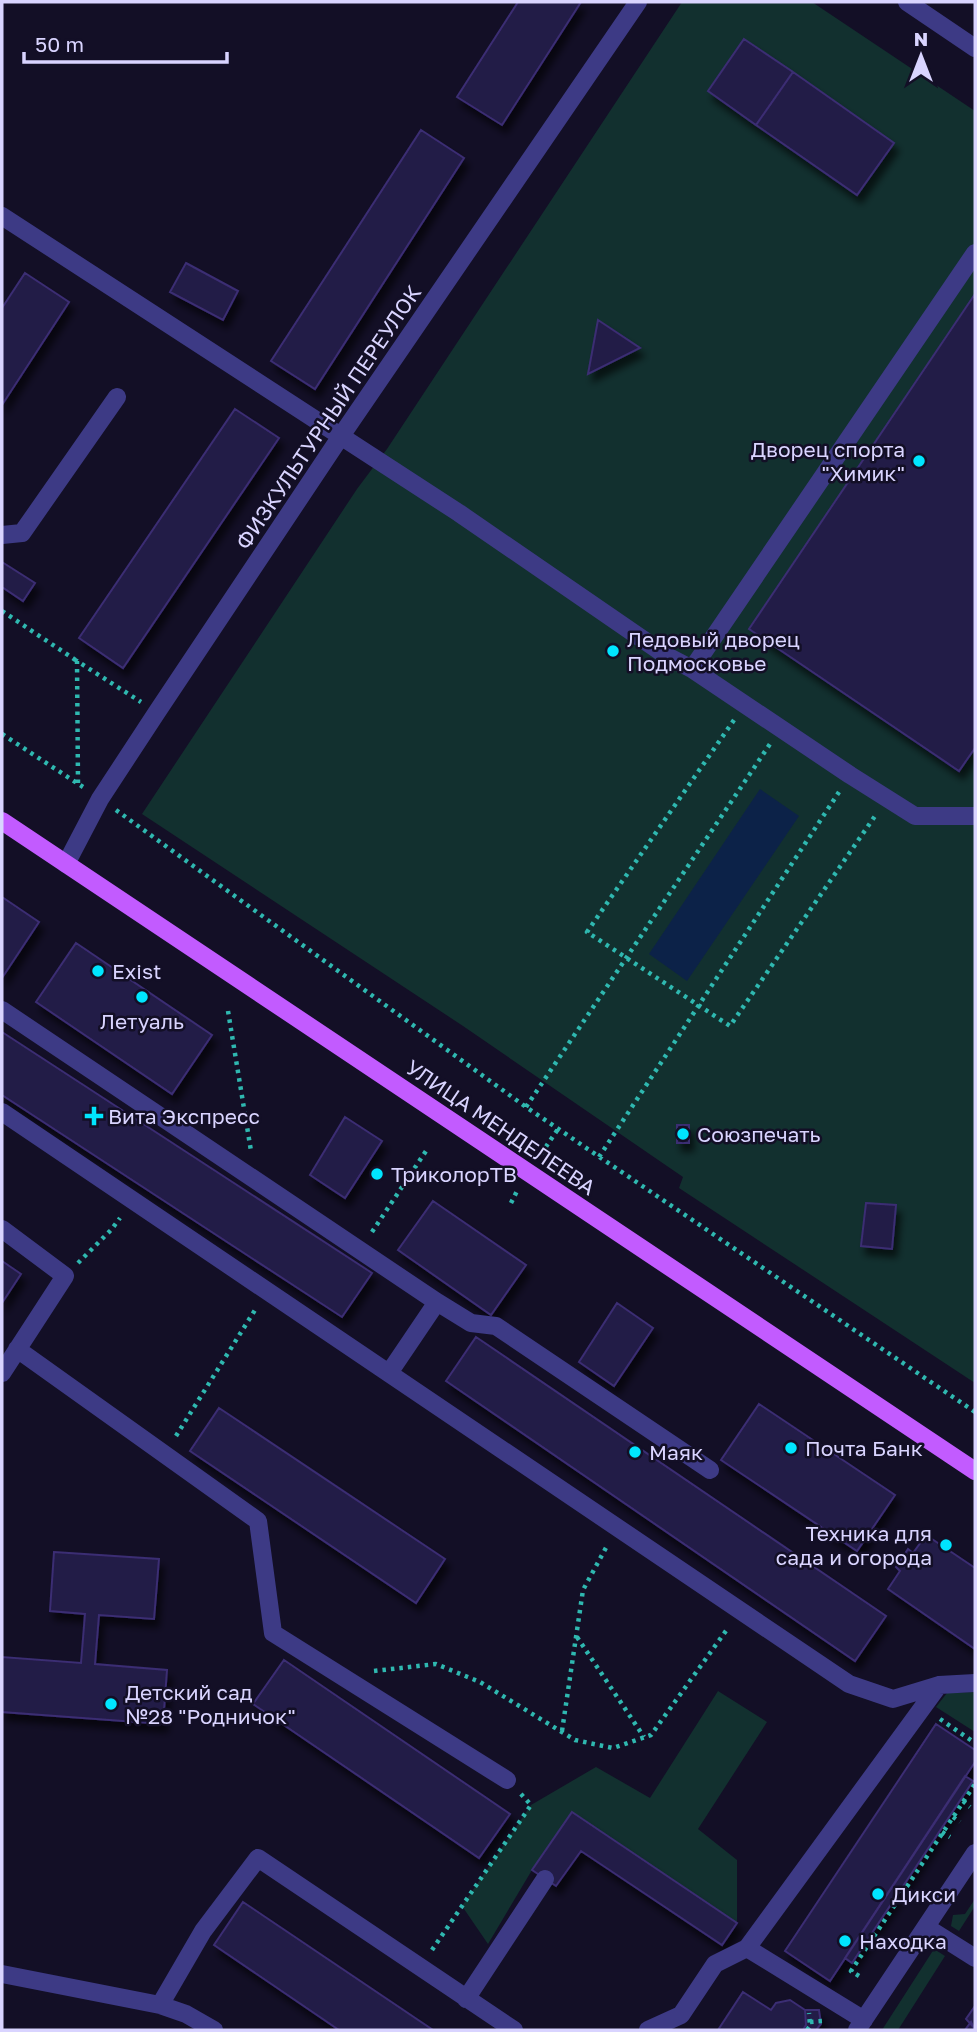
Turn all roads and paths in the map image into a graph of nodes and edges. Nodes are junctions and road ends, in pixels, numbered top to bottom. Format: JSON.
{"nodes":[{"id":1,"x":638,"y":2,"type":"edge"},
{"id":2,"x":907,"y":2,"type":"edge"},
{"id":3,"x":975,"y":48,"type":"edge"},
{"id":4,"x":2,"y":216,"type":"edge"},
{"id":5,"x":975,"y":253,"type":"edge"},
{"id":6,"x":117,"y":397,"type":"dead end"},
{"id":7,"x":341,"y":436,"type":"junction"},
{"id":8,"x":2,"y":535,"type":"edge"},
{"id":9,"x":2,"y":611,"type":"edge"},
{"id":10,"x":77,"y":661,"type":"junction"},
{"id":11,"x":692,"y":669,"type":"junction"},
{"id":12,"x":744,"y":705,"type":"junction"},
{"id":13,"x":157,"y":712,"type":"junction"},
{"id":14,"x":780,"y":729,"type":"junction"},
{"id":15,"x":2,"y":734,"type":"edge"},
{"id":16,"x":850,"y":775,"type":"junction"},
{"id":17,"x":78,"y":784,"type":"junction"},
{"id":18,"x":887,"y":798,"type":"junction"},
{"id":19,"x":100,"y":799,"type":"junction"},
{"id":20,"x":975,"y":816,"type":"edge"},
{"id":21,"x":2,"y":821,"type":"edge"},
{"id":22,"x":66,"y":864,"type":"junction"},
{"id":23,"x":627,"y":957,"type":"junction"},
{"id":24,"x":699,"y":1005,"type":"junction"},
{"id":25,"x":2,"y":1010,"type":"edge"},
{"id":26,"x":228,"y":1011,"type":"dead end"},
{"id":27,"x":526,"y":1107,"type":"junction"},
{"id":28,"x":2,"y":1112,"type":"edge"},
{"id":29,"x":428,"y":1148,"type":"dead end"},
{"id":30,"x":599,"y":1157,"type":"junction"},
{"id":31,"x":256,"y":1180,"type":"junction"},
{"id":32,"x":2,"y":1229,"type":"edge"},
{"id":33,"x":111,"y":1230,"type":"dead end"},
{"id":34,"x":360,"y":1250,"type":"junction"},
{"id":35,"x":65,"y":1276,"type":"junction"},
{"id":36,"x":437,"y":1302,"type":"junction"},
{"id":37,"x":245,"y":1325,"type":"dead end"},
{"id":38,"x":17,"y":1349,"type":"junction"},
{"id":39,"x":2,"y":1373,"type":"edge"},
{"id":40,"x":389,"y":1373,"type":"junction"},
{"id":41,"x":975,"y":1412,"type":"edge"},
{"id":42,"x":164,"y":1455,"type":"junction"},
{"id":43,"x":710,"y":1470,"type":"dead end"},
{"id":44,"x":975,"y":1471,"type":"edge"},
{"id":45,"x":617,"y":1528,"type":"junction"},
{"id":46,"x":741,"y":1611,"type":"junction"},
{"id":47,"x":576,"y":1636,"type":"junction"},
{"id":48,"x":341,"y":1675,"type":"junction"},
{"id":49,"x":975,"y":1683,"type":"edge"},
{"id":50,"x":939,"y":1685,"type":"junction"},
{"id":51,"x":922,"y":1707,"type":"junction"},
{"id":52,"x":562,"y":1731,"type":"junction"},
{"id":53,"x":644,"y":1738,"type":"junction"},
{"id":54,"x":975,"y":1743,"type":"edge"},
{"id":55,"x":507,"y":1780,"type":"joint"},
{"id":56,"x":975,"y":1784,"type":"edge"},
{"id":57,"x":963,"y":1801,"type":"junction"},
{"id":58,"x":970,"y":1807,"type":"dead end"},
{"id":59,"x":953,"y":1816,"type":"junction"},
{"id":60,"x":960,"y":1822,"type":"dead end"},
{"id":61,"x":942,"y":1832,"type":"junction"},
{"id":62,"x":950,"y":1837,"type":"dead end"},
{"id":63,"x":975,"y":1853,"type":"edge"},
{"id":64,"x":545,"y":1879,"type":"dead end"},
{"id":65,"x":926,"y":1927,"type":"junction"},
{"id":66,"x":747,"y":1948,"type":"junction"},
{"id":67,"x":975,"y":1958,"type":"edge"},
{"id":68,"x":420,"y":1968,"type":"junction"},
{"id":69,"x":2,"y":1974,"type":"edge"},
{"id":70,"x":859,"y":1976,"type":"dead end"},
{"id":71,"x":466,"y":1998,"type":"junction"},
{"id":72,"x":160,"y":2005,"type":"junction"},
{"id":73,"x":809,"y":2013,"type":"dead end"},
{"id":74,"x":822,"y":2021,"type":"dead end"},
{"id":75,"x":810,"y":2022,"type":"junction"},
{"id":76,"x":861,"y":2025,"type":"edge"},
{"id":77,"x":215,"y":2030,"type":"edge"},
{"id":78,"x":514,"y":2030,"type":"edge"},
{"id":79,"x":648,"y":2030,"type":"edge"},
{"id":80,"x":808,"y":2030,"type":"edge"}],
"edges":[{"from":1,"to":7,"type":"street","name":"ФИЗКУЛЬТУРНЫЙ ПЕРЕУЛОК"},
{"from":2,"to":3,"type":"street"},
{"from":4,"to":7,"type":"street"},
{"from":5,"to":11,"type":"street"},
{"from":6,"to":8,"type":"street"},
{"from":7,"to":11,"type":"street"},
{"from":7,"to":13,"type":"street","name":"ФИЗКУЛЬТУРНЫЙ ПЕРЕУЛОК"},
{"from":9,"to":10,"type":"path"},
{"from":10,"to":13,"type":"path"},
{"from":10,"to":17,"type":"path"},
{"from":11,"to":12,"type":"street"},
{"from":12,"to":14,"type":"street"},
{"from":12,"to":23,"type":"path"},
{"from":13,"to":19,"type":"street","name":"ФИЗКУЛЬТУРНЫЙ ПЕРЕУЛОК"},
{"from":14,"to":16,"type":"street"},
{"from":14,"to":23,"type":"path"},
{"from":15,"to":17,"type":"path"},
{"from":16,"to":18,"type":"street"},
{"from":16,"to":24,"type":"path"},
{"from":17,"to":19,"type":"path"},
{"from":18,"to":20,"type":"street"},
{"from":18,"to":24,"type":"path"},
{"from":19,"to":22,"type":"street","name":"ФИЗКУЛЬТУРНЫЙ ПЕРЕУЛОК"},
{"from":19,"to":27,"type":"path"},
{"from":21,"to":22,"type":"main road","name":"УЛИЦА МЕНДЕЛЕЕВА"},
{"from":22,"to":44,"type":"main road","name":"УЛИЦА МЕНДЕЛЕЕВА"},
{"from":23,"to":24,"type":"path"},
{"from":23,"to":27,"type":"path"},
{"from":24,"to":30,"type":"path"},
{"from":25,"to":31,"type":"street"},
{"from":26,"to":31,"type":"path"},
{"from":27,"to":30,"type":"path"},
{"from":28,"to":40,"type":"street"},
{"from":29,"to":34,"type":"path"},
{"from":30,"to":41,"type":"path"},
{"from":31,"to":34,"type":"street"},
{"from":32,"to":35,"type":"street"},
{"from":33,"to":35,"type":"path"},
{"from":34,"to":36,"type":"street"},
{"from":35,"to":38,"type":"street"},
{"from":36,"to":40,"type":"street"},
{"from":36,"to":43,"type":"street"},
{"from":37,"to":42,"type":"path"},
{"from":38,"to":39,"type":"street"},
{"from":38,"to":42,"type":"street"},
{"from":40,"to":45,"type":"street"},
{"from":42,"to":48,"type":"street"},
{"from":45,"to":46,"type":"street"},
{"from":45,"to":47,"type":"path"},
{"from":46,"to":50,"type":"street"},
{"from":46,"to":53,"type":"path"},
{"from":47,"to":52,"type":"path"},
{"from":47,"to":53,"type":"path"},
{"from":48,"to":52,"type":"path"},
{"from":48,"to":55,"type":"street"},
{"from":49,"to":50,"type":"street"},
{"from":50,"to":51,"type":"street"},
{"from":51,"to":54,"type":"path"},
{"from":51,"to":66,"type":"street"},
{"from":52,"to":53,"type":"path"},
{"from":55,"to":68,"type":"path"},
{"from":56,"to":57,"type":"path"},
{"from":57,"to":58,"type":"path"},
{"from":57,"to":59,"type":"path"},
{"from":59,"to":60,"type":"path"},
{"from":59,"to":61,"type":"path"},
{"from":61,"to":62,"type":"path"},
{"from":61,"to":70,"type":"path"},
{"from":63,"to":65,"type":"street"},
{"from":64,"to":71,"type":"street"},
{"from":65,"to":67,"type":"street"},
{"from":65,"to":76,"type":"street"},
{"from":66,"to":76,"type":"street"},
{"from":66,"to":79,"type":"street"},
{"from":68,"to":71,"type":"street"},
{"from":68,"to":72,"type":"street"},
{"from":69,"to":72,"type":"street"},
{"from":71,"to":78,"type":"street"},
{"from":72,"to":77,"type":"street"},
{"from":73,"to":75,"type":"path"},
{"from":74,"to":75,"type":"path"},
{"from":75,"to":80,"type":"path"}]}
